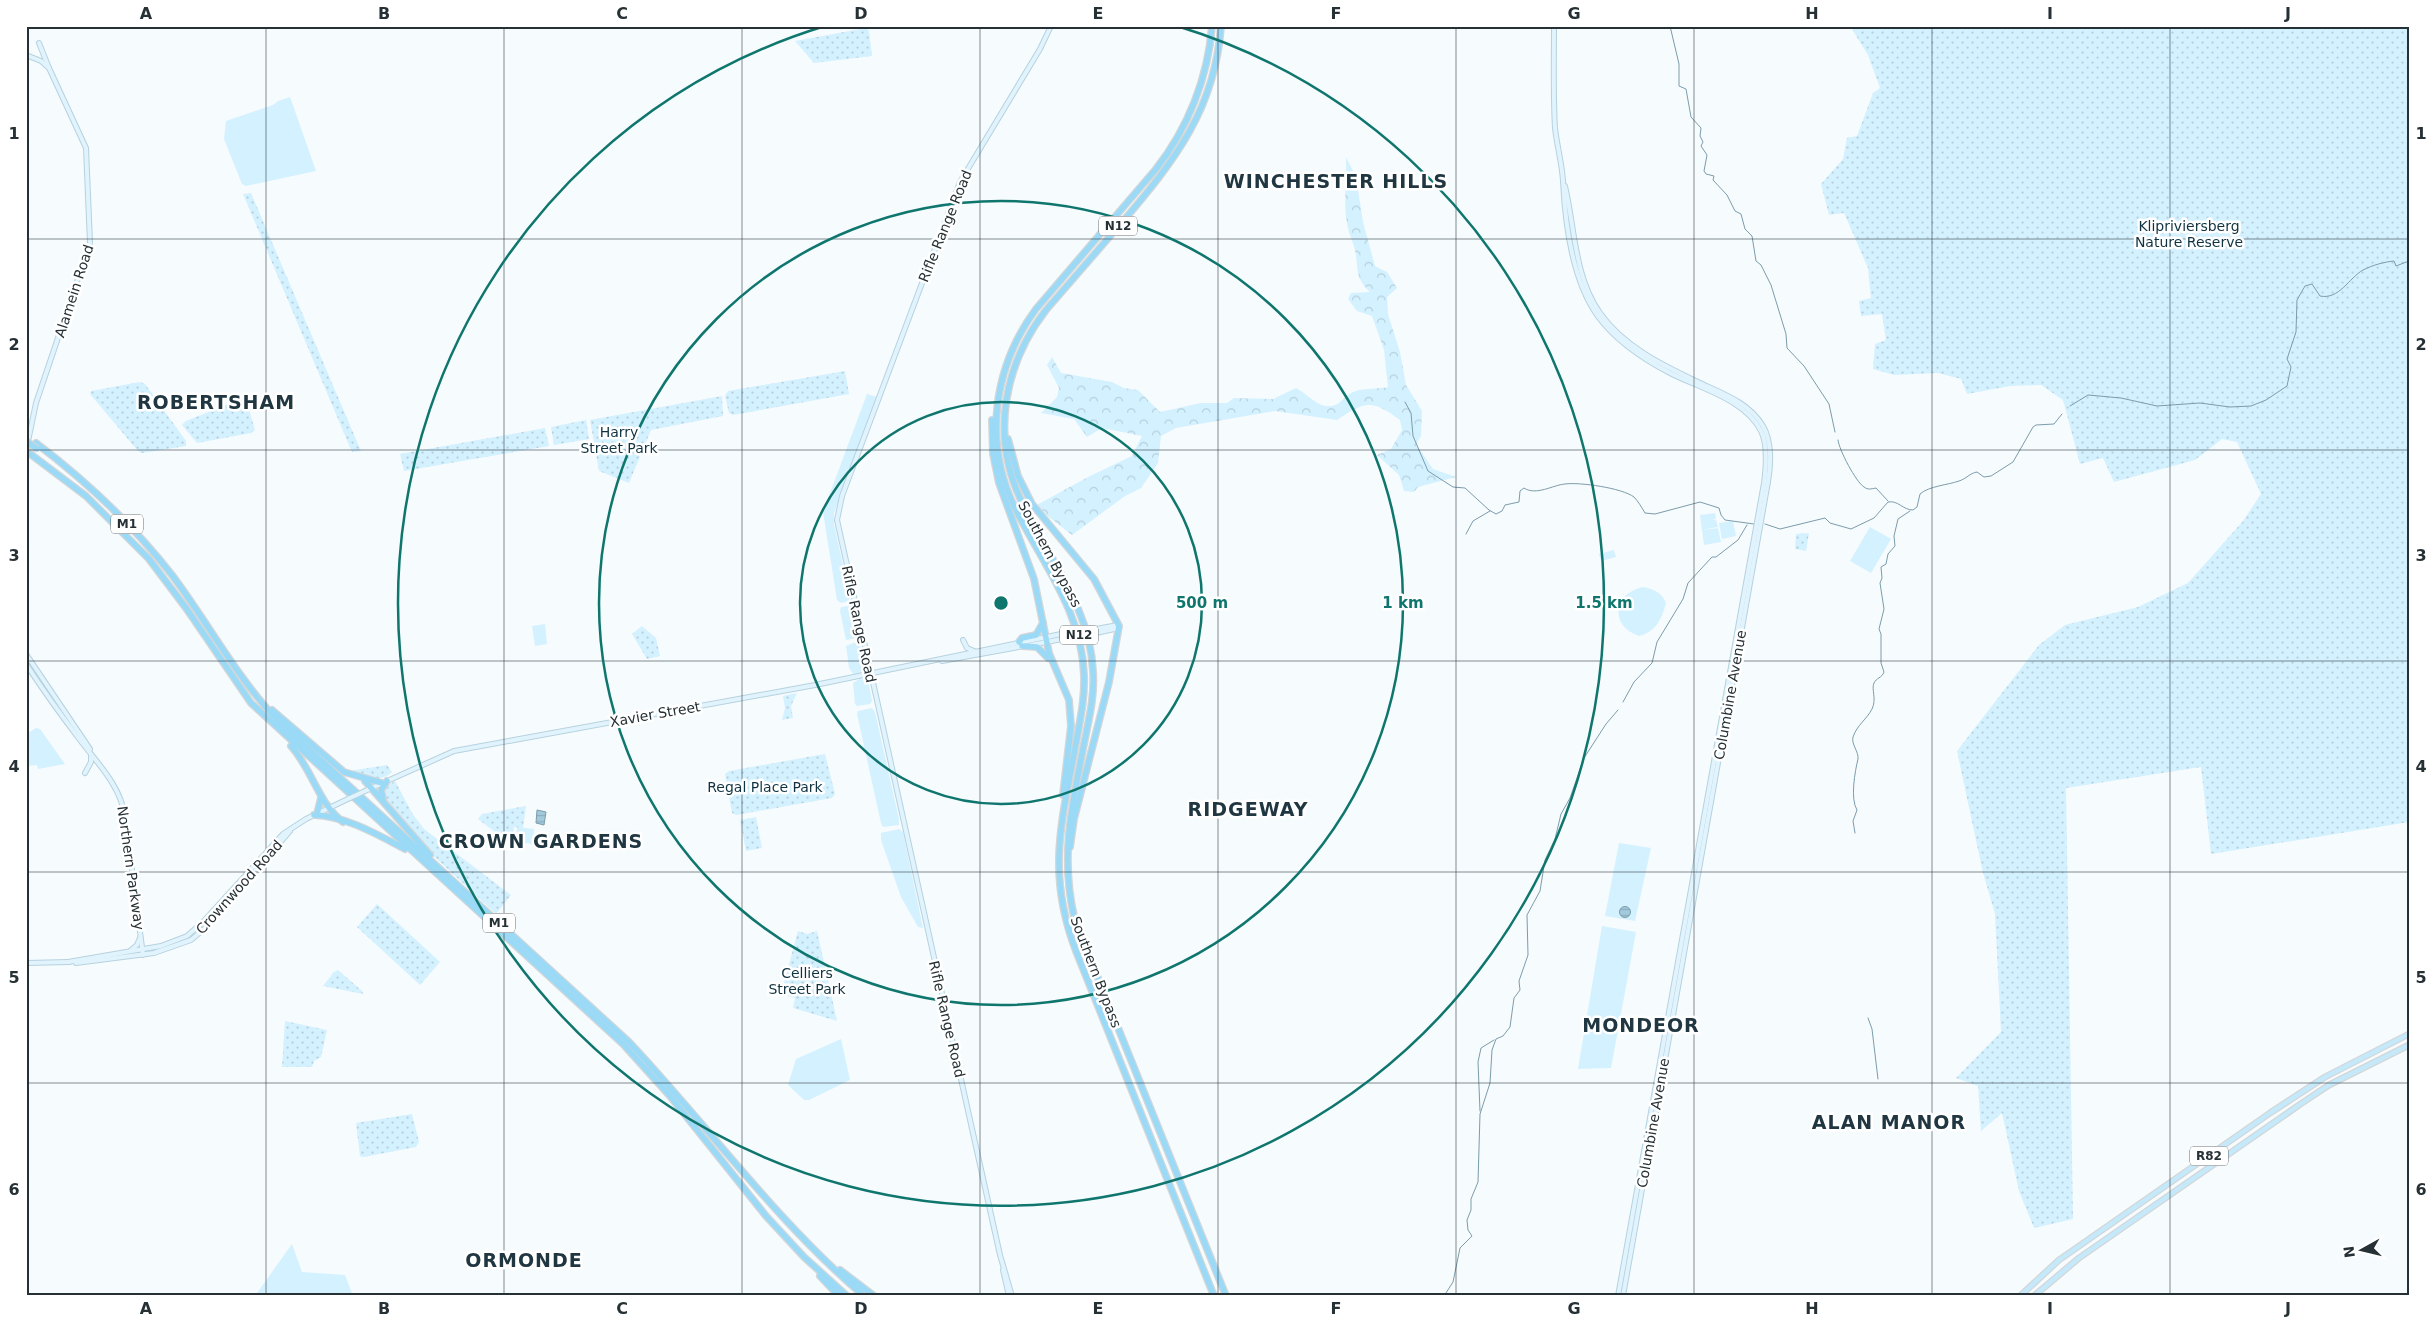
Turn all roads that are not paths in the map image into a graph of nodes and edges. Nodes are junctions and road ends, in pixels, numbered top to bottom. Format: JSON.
{"nodes":[{"id":1,"x":1051,"y":26,"type":"edge"},
{"id":2,"x":1212,"y":26,"type":"edge"},
{"id":3,"x":1221,"y":26,"type":"edge"},
{"id":4,"x":1554,"y":26,"type":"edge"},
{"id":5,"x":38,"y":43,"type":"dead end"},
{"id":6,"x":26,"y":55,"type":"edge"},
{"id":7,"x":49,"y":68,"type":"junction"},
{"id":8,"x":998,"y":397,"type":"junction"},
{"id":9,"x":1004,"y":419,"type":"junction"},
{"id":10,"x":26,"y":436,"type":"edge"},
{"id":11,"x":26,"y":441,"type":"edge"},
{"id":12,"x":36,"y":446,"type":"junction"},
{"id":13,"x":26,"y":452,"type":"edge"},
{"id":14,"x":1043,"y":622,"type":"junction"},
{"id":15,"x":1119,"y":626,"type":"junction"},
{"id":16,"x":1046,"y":639,"type":"junction"},
{"id":17,"x":963,"y":640,"type":"dead end"},
{"id":18,"x":1020,"y":644,"type":"junction"},
{"id":19,"x":978,"y":651,"type":"junction"},
{"id":20,"x":26,"y":654,"type":"edge"},
{"id":21,"x":918,"y":663,"type":"junction"},
{"id":22,"x":26,"y":664,"type":"edge"},
{"id":23,"x":870,"y":674,"type":"junction"},
{"id":24,"x":1060,"y":676,"type":"junction"},
{"id":25,"x":265,"y":708,"type":"junction"},
{"id":26,"x":280,"y":732,"type":"junction"},
{"id":27,"x":91,"y":754,"type":"junction"},
{"id":28,"x":96,"y":760,"type":"junction"},
{"id":29,"x":85,"y":773,"type":"dead end"},
{"id":30,"x":397,"y":776,"type":"joint"},
{"id":31,"x":361,"y":779,"type":"junction"},
{"id":32,"x":385,"y":782,"type":"junction"},
{"id":33,"x":372,"y":788,"type":"junction"},
{"id":34,"x":321,"y":796,"type":"junction"},
{"id":35,"x":386,"y":804,"type":"junction"},
{"id":36,"x":328,"y":808,"type":"junction"},
{"id":37,"x":315,"y":815,"type":"junction"},
{"id":38,"x":1061,"y":819,"type":"junction"},
{"id":39,"x":343,"y":822,"type":"junction"},
{"id":40,"x":290,"y":829,"type":"junction"},
{"id":41,"x":413,"y":852,"type":"junction"},
{"id":42,"x":444,"y":872,"type":"junction"},
{"id":43,"x":1070,"y":896,"type":"junction"},
{"id":44,"x":141,"y":937,"type":"junction"},
{"id":45,"x":151,"y":947,"type":"junction"},
{"id":46,"x":142,"y":949,"type":"junction"},
{"id":47,"x":129,"y":951,"type":"junction"},
{"id":48,"x":143,"y":955,"type":"junction"},
{"id":49,"x":68,"y":962,"type":"junction"},
{"id":50,"x":26,"y":963,"type":"edge"},
{"id":51,"x":2409,"y":1034,"type":"edge"},
{"id":52,"x":2409,"y":1045,"type":"edge"},
{"id":53,"x":1641,"y":1180,"type":"junction"},
{"id":54,"x":815,"y":1250,"type":"junction"},
{"id":55,"x":804,"y":1257,"type":"junction"},
{"id":56,"x":839,"y":1296,"type":"edge"},
{"id":57,"x":847,"y":1296,"type":"edge"},
{"id":58,"x":864,"y":1296,"type":"edge"},
{"id":59,"x":874,"y":1296,"type":"edge"},
{"id":60,"x":1010,"y":1296,"type":"edge"},
{"id":61,"x":1214,"y":1296,"type":"edge"},
{"id":62,"x":1226,"y":1296,"type":"edge"},
{"id":63,"x":1618,"y":1296,"type":"edge"},
{"id":64,"x":1622,"y":1296,"type":"edge"},
{"id":65,"x":2020,"y":1296,"type":"edge"},
{"id":66,"x":2034,"y":1296,"type":"edge"}],
"edges":[{"from":1,"to":23,"type":"main road","name":"Rifle Range Road"},
{"from":2,"to":8,"type":"highway","name":"Southern Bypass","number":"N12"},
{"from":3,"to":9,"type":"highway","name":"Southern Bypass","number":"N12"},
{"from":4,"to":53,"type":"main road","name":"Columbine Avenue"},
{"from":5,"to":7,"type":"main road","name":"Alamein Road"},
{"from":6,"to":7,"type":"main road"},
{"from":7,"to":13,"type":"main road","name":"Alamein Road"},
{"from":8,"to":14,"type":"highway"},
{"from":8,"to":38,"type":"highway","name":"Southern Bypass","number":"N12"},
{"from":9,"to":15,"type":"highway"},
{"from":9,"to":43,"type":"highway","name":"Southern Bypass","number":"N12"},
{"from":10,"to":12,"type":"highway"},
{"from":11,"to":12,"type":"highway","number":"M1","bridge":true},
{"from":12,"to":25,"type":"highway","number":"M1"},
{"from":13,"to":26,"type":"highway","number":"M1","bridge":true},
{"from":14,"to":16,"type":"highway"},
{"from":14,"to":18,"type":"highway"},
{"from":15,"to":16,"type":"main road","name":"Xavier Street","bridge":true},
{"from":15,"to":43,"type":"highway"},
{"from":16,"to":18,"type":"main road","name":"Xavier Street"},
{"from":16,"to":24,"type":"highway"},
{"from":17,"to":19,"type":"main road"},
{"from":18,"to":19,"type":"main road","name":"Xavier Street"},
{"from":18,"to":21,"type":"main road","name":"Xavier Street"},
{"from":18,"to":24,"type":"highway"},
{"from":19,"to":21,"type":"main road","name":"Xavier Street"},
{"from":20,"to":28,"type":"main road","name":"Northern Parkway"},
{"from":21,"to":23,"type":"main road","name":"Xavier Street"},
{"from":22,"to":27,"type":"main road","name":"Northern Parkway"},
{"from":23,"to":30,"type":"main road","name":"Xavier Street"},
{"from":23,"to":60,"type":"main road","name":"Rifle Range Road"},
{"from":24,"to":38,"type":"highway"},
{"from":25,"to":31,"type":"highway"},
{"from":25,"to":42,"type":"highway","number":"M1"},
{"from":26,"to":34,"type":"highway"},
{"from":26,"to":41,"type":"highway","number":"M1"},
{"from":27,"to":28,"type":"main road","name":"Northern Parkway"},
{"from":27,"to":29,"type":"main road"},
{"from":28,"to":44,"type":"main road","name":"Northern Parkway"},
{"from":30,"to":32,"type":"main road","name":"Crownwood Road"},
{"from":31,"to":32,"type":"highway"},
{"from":31,"to":33,"type":"highway"},
{"from":32,"to":33,"type":"main road","name":"Crownwood Road"},
{"from":32,"to":35,"type":"highway"},
{"from":33,"to":35,"type":"highway"},
{"from":33,"to":36,"type":"main road","name":"Crownwood Road","bridge":true},
{"from":34,"to":36,"type":"highway"},
{"from":34,"to":37,"type":"highway"},
{"from":35,"to":42,"type":"highway"},
{"from":36,"to":37,"type":"main road","name":"Crownwood Road"},
{"from":36,"to":39,"type":"highway"},
{"from":37,"to":39,"type":"highway"},
{"from":37,"to":40,"type":"main road","name":"Crownwood Road"},
{"from":38,"to":61,"type":"highway","name":"Southern Bypass","number":"N12"},
{"from":39,"to":41,"type":"highway"},
{"from":40,"to":45,"type":"main road","name":"Crownwood Road"},
{"from":40,"to":48,"type":"main road","name":"Crownwood Road"},
{"from":41,"to":55,"type":"highway","number":"M1"},
{"from":42,"to":54,"type":"highway","number":"M1"},
{"from":43,"to":62,"type":"highway","name":"Southern Bypass","number":"N12"},
{"from":44,"to":45,"type":"main road"},
{"from":44,"to":46,"type":"main road","name":"Northern Parkway"},
{"from":44,"to":47,"type":"main road"},
{"from":45,"to":46,"type":"main road","name":"Crownwood Road"},
{"from":46,"to":47,"type":"main road","name":"Crownwood Road"},
{"from":46,"to":48,"type":"main road","name":"Northern Parkway"},
{"from":47,"to":49,"type":"main road","name":"Crownwood Road"},
{"from":48,"to":49,"type":"main road","name":"Crownwood Road"},
{"from":49,"to":50,"type":"main road","name":"Crownwood Road"},
{"from":51,"to":65,"type":"main road","number":"R82"},
{"from":52,"to":66,"type":"main road","number":"R82"},
{"from":53,"to":63,"type":"main road","name":"Columbine Avenue"},
{"from":53,"to":64,"type":"main road","name":"Columbine Avenue"},
{"from":54,"to":58,"type":"highway","number":"M1"},
{"from":54,"to":59,"type":"highway"},
{"from":55,"to":56,"type":"highway"},
{"from":55,"to":57,"type":"highway","number":"M1"}]}
